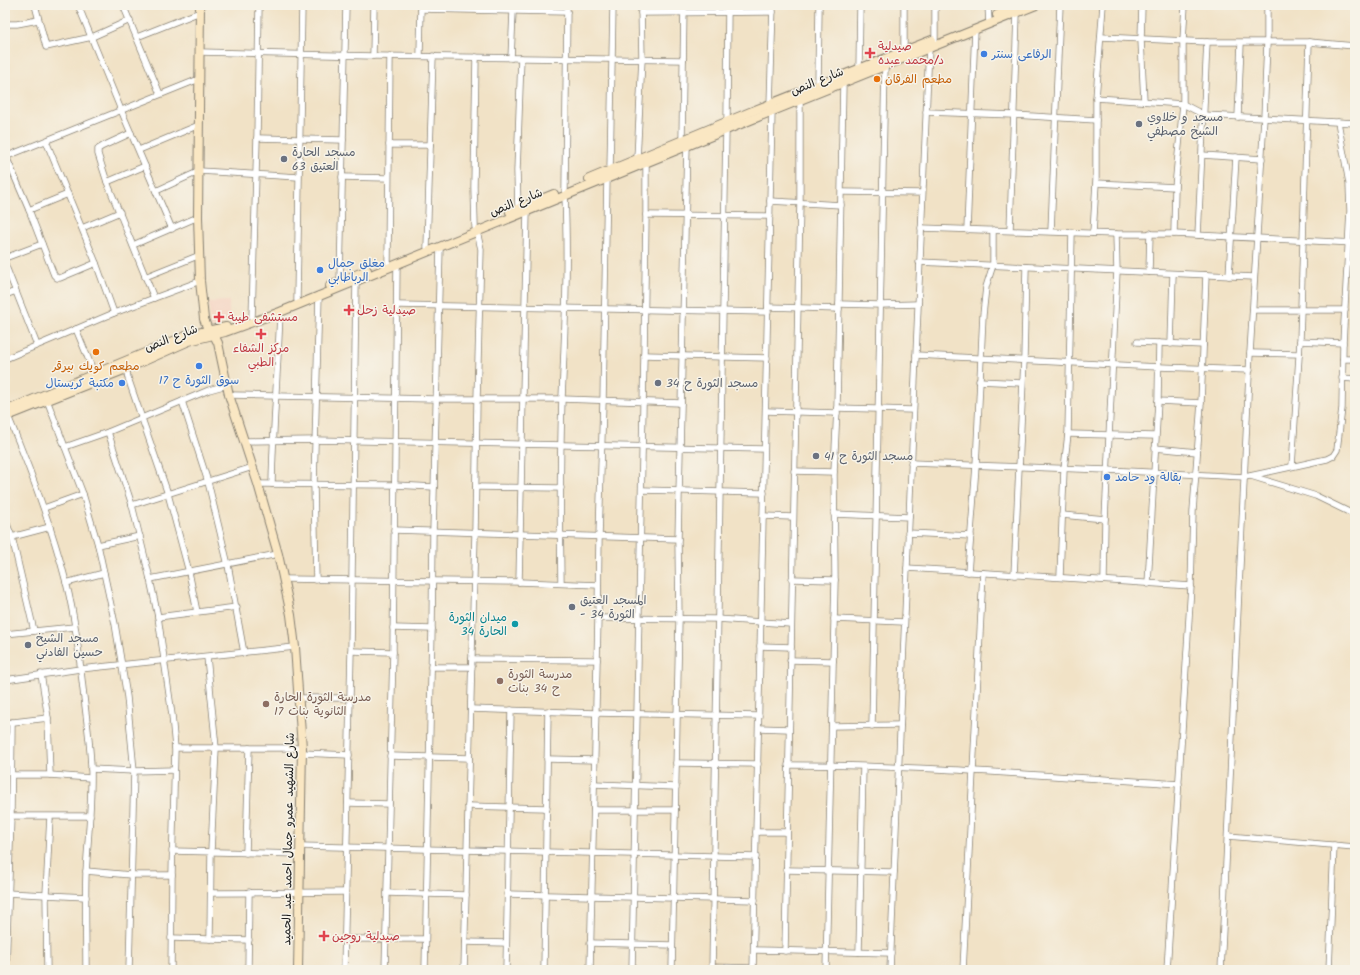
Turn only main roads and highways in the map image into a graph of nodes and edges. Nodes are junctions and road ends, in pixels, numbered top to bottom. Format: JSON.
{"nodes":[{"id":1,"x":1036,"y":5,"type":"edge"},
{"id":2,"x":200,"y":8,"type":"edge"},
{"id":3,"x":1019,"y":9,"type":"edge"},
{"id":4,"x":988,"y":21,"type":"junction"},
{"id":5,"x":771,"y":108,"type":"junction"},
{"id":6,"x":565,"y":192,"type":"junction"},
{"id":7,"x":476,"y":229,"type":"junction"},
{"id":8,"x":211,"y":333,"type":"junction"},
{"id":9,"x":126,"y":365,"type":"junction"},
{"id":10,"x":6,"y":415,"type":"edge"},
{"id":11,"x":298,"y":970,"type":"edge"}],
"edges":[{"from":1,"to":3,"type":"main road","name":"شارع النص"},
{"from":2,"to":8,"type":"main road","name":"شارع الشهيد عمرو جمال احمد عبد الحميد"},
{"from":3,"to":4,"type":"main road","name":"شارع النص"},
{"from":4,"to":5,"type":"main road","name":"شارع النص"},
{"from":4,"to":5,"type":"main road","name":"شارع النص"},
{"from":5,"to":6,"type":"main road","name":"شارع النص"},
{"from":6,"to":7,"type":"main road","name":"شارع النص"},
{"from":6,"to":7,"type":"main road","name":"شارع النص"},
{"from":7,"to":8,"type":"main road","name":"شارع النص"},
{"from":7,"to":8,"type":"main road","name":"شارع النص"},
{"from":8,"to":9,"type":"main road","name":"شارع النص"},
{"from":8,"to":11,"type":"main road","name":"شارع الشهيد عمرو جمال احمد عبد الحميد"},
{"from":9,"to":10,"type":"main road","name":"شارع النص"},
{"from":9,"to":10,"type":"main road","name":"شارع النص"}]}
